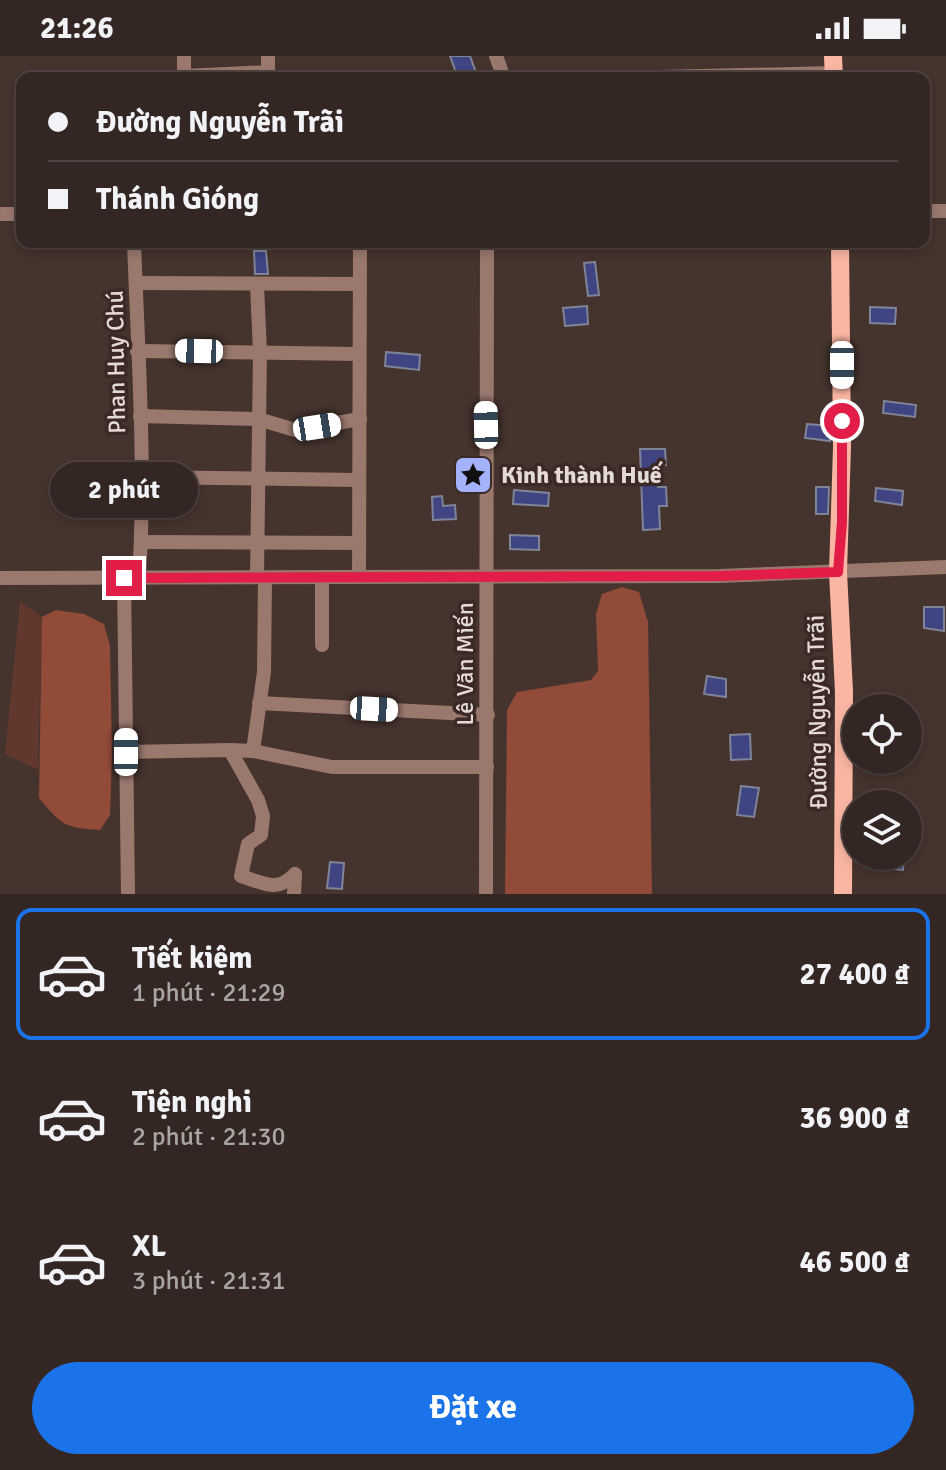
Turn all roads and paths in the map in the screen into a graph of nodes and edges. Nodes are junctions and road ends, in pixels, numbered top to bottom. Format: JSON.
{"nodes":[{"id":1,"x":834,"y":69,"type":"edge"},
{"id":2,"x":761,"y":72,"type":"edge"},
{"id":3,"x":134,"y":248,"type":"edge"},
{"id":4,"x":360,"y":248,"type":"edge"},
{"id":5,"x":487,"y":248,"type":"edge"},
{"id":6,"x":840,"y":248,"type":"edge"},
{"id":7,"x":136,"y":283,"type":"junction"},
{"id":8,"x":358,"y":284,"type":"junction"},
{"id":9,"x":257,"y":285,"type":"junction"},
{"id":10,"x":137,"y":351,"type":"junction"},
{"id":11,"x":260,"y":352,"type":"junction"},
{"id":12,"x":359,"y":354,"type":"junction"},
{"id":13,"x":140,"y":416,"type":"junction"},
{"id":14,"x":258,"y":419,"type":"junction"},
{"id":15,"x":360,"y":419,"type":"junction"},
{"id":16,"x":140,"y":477,"type":"junction"},
{"id":17,"x":259,"y":479,"type":"junction"},
{"id":18,"x":358,"y":480,"type":"junction"},
{"id":19,"x":141,"y":542,"type":"junction"},
{"id":20,"x":359,"y":543,"type":"junction"},
{"id":21,"x":258,"y":544,"type":"junction"},
{"id":22,"x":946,"y":567,"type":"edge"},
{"id":23,"x":838,"y":572,"type":"junction"},
{"id":24,"x":322,"y":577,"type":"junction"},
{"id":25,"x":359,"y":577,"type":"junction"},
{"id":26,"x":487,"y":577,"type":"junction"},
{"id":27,"x":0,"y":578,"type":"edge"},
{"id":28,"x":132,"y":578,"type":"junction"},
{"id":29,"x":261,"y":578,"type":"junction"},
{"id":30,"x":322,"y":645,"type":"dead end"},
{"id":31,"x":259,"y":703,"type":"junction"},
{"id":32,"x":488,"y":715,"type":"junction"},
{"id":33,"x":230,"y":750,"type":"junction"},
{"id":34,"x":253,"y":751,"type":"junction"},
{"id":35,"x":126,"y":752,"type":"junction"},
{"id":36,"x":487,"y":767,"type":"junction"},
{"id":37,"x":128,"y":894,"type":"edge"},
{"id":38,"x":294,"y":894,"type":"edge"},
{"id":39,"x":486,"y":894,"type":"edge"},
{"id":40,"x":843,"y":894,"type":"edge"}],
"edges":[{"from":1,"to":2,"type":"street"},
{"from":3,"to":7,"type":"street","name":"Phan Huy Chú"},
{"from":4,"to":8,"type":"street"},
{"from":5,"to":26,"type":"street","name":"Lê Văn Miến"},
{"from":6,"to":23,"type":"main road","name":"Đường Nguyễn Trãi"},
{"from":7,"to":9,"type":"street"},
{"from":7,"to":10,"type":"street","name":"Phan Huy Chú"},
{"from":8,"to":9,"type":"street"},
{"from":8,"to":12,"type":"street"},
{"from":9,"to":11,"type":"street"},
{"from":10,"to":11,"type":"street"},
{"from":10,"to":13,"type":"street","name":"Phan Huy Chú"},
{"from":11,"to":12,"type":"street"},
{"from":11,"to":14,"type":"street"},
{"from":12,"to":15,"type":"street"},
{"from":13,"to":14,"type":"street"},
{"from":13,"to":16,"type":"street","name":"Phan Huy Chú"},
{"from":14,"to":15,"type":"street"},
{"from":14,"to":17,"type":"street"},
{"from":15,"to":18,"type":"street"},
{"from":16,"to":17,"type":"street"},
{"from":16,"to":19,"type":"street","name":"Phan Huy Chú"},
{"from":17,"to":18,"type":"street"},
{"from":17,"to":21,"type":"street"},
{"from":18,"to":20,"type":"street"},
{"from":19,"to":21,"type":"street"},
{"from":19,"to":28,"type":"street","name":"Phan Huy Chú"},
{"from":20,"to":21,"type":"street"},
{"from":20,"to":25,"type":"street"},
{"from":21,"to":29,"type":"street"},
{"from":22,"to":23,"type":"street"},
{"from":23,"to":26,"type":"street"},
{"from":23,"to":40,"type":"main road","name":"Đường Nguyễn Trãi"},
{"from":24,"to":25,"type":"street"},
{"from":24,"to":29,"type":"street"},
{"from":24,"to":30,"type":"street"},
{"from":25,"to":26,"type":"street"},
{"from":26,"to":32,"type":"street","name":"Lê Văn Miến"},
{"from":27,"to":28,"type":"street"},
{"from":28,"to":29,"type":"street"},
{"from":28,"to":35,"type":"street","name":"Phan Huy Chú"},
{"from":29,"to":31,"type":"street"},
{"from":31,"to":32,"type":"street"},
{"from":31,"to":34,"type":"street"},
{"from":32,"to":36,"type":"street","name":"Lê Văn Miến"},
{"from":33,"to":34,"type":"street"},
{"from":33,"to":35,"type":"street"},
{"from":33,"to":38,"type":"street"},
{"from":34,"to":36,"type":"street"},
{"from":35,"to":37,"type":"street","name":"Phan Huy Chú"},
{"from":36,"to":39,"type":"street","name":"Lê Văn Miến"}]}
